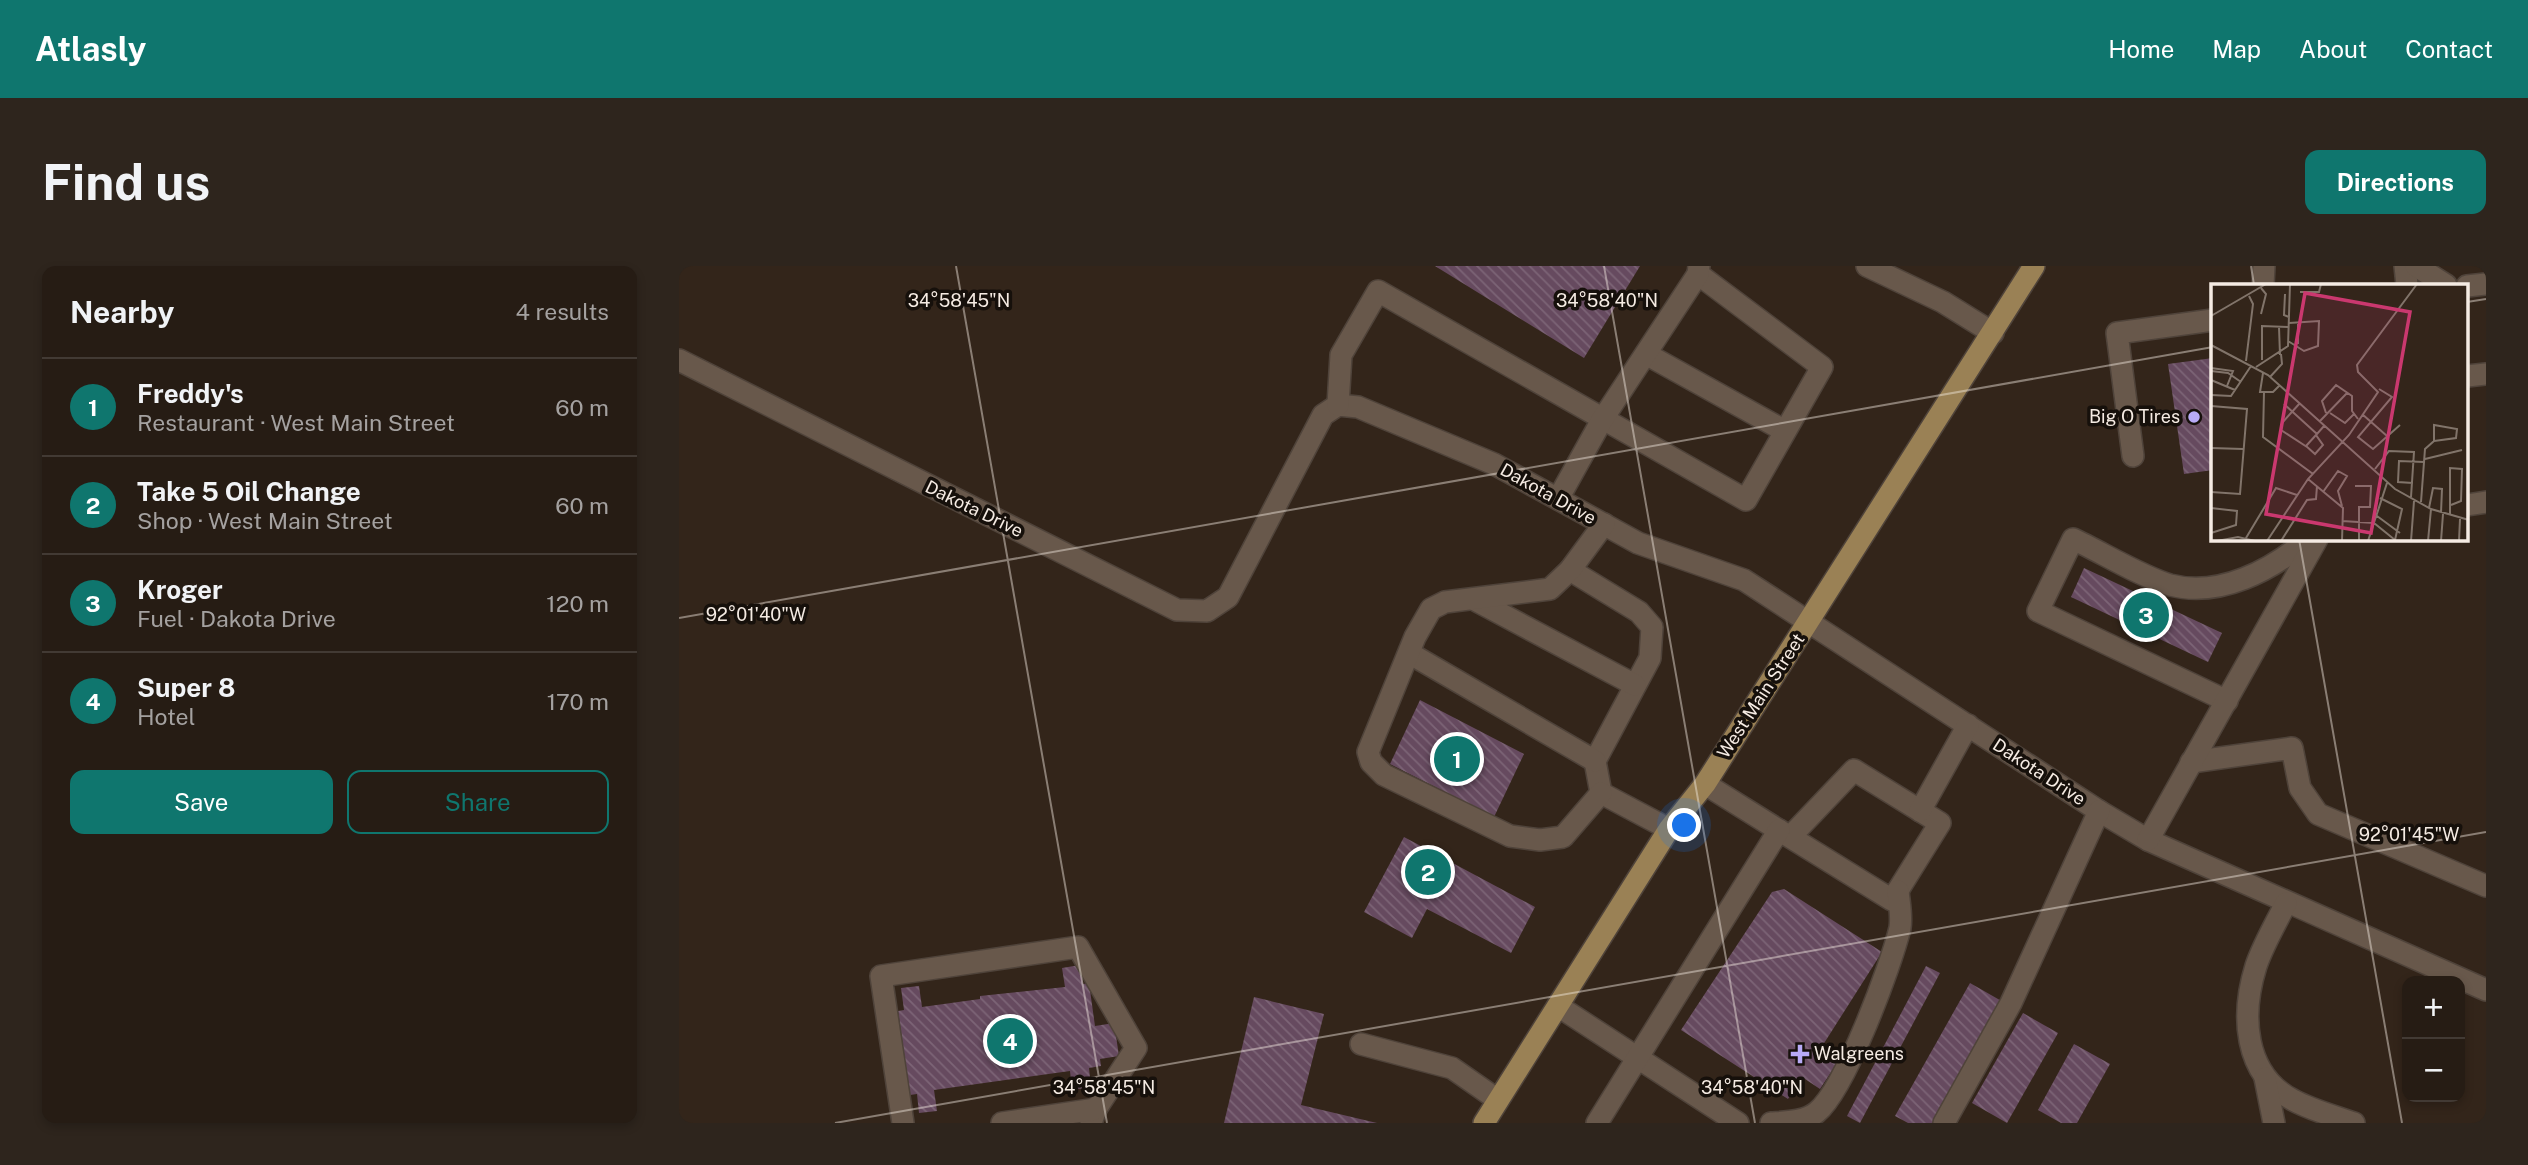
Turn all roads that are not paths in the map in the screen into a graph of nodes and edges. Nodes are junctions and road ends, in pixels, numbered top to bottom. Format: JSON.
{"nodes":[{"id":1,"x":1867,"y":266,"type":"edge"},
{"id":2,"x":2034,"y":266,"type":"edge"},
{"id":3,"x":2264,"y":266,"type":"edge"},
{"id":4,"x":2405,"y":266,"type":"edge"},
{"id":5,"x":2416,"y":266,"type":"edge"},
{"id":6,"x":1698,"y":270,"type":"edge"},
{"id":7,"x":2263,"y":284,"type":"edge"},
{"id":8,"x":2407,"y":284,"type":"edge"},
{"id":9,"x":2444,"y":284,"type":"edge"},
{"id":10,"x":2211,"y":320,"type":"edge"},
{"id":11,"x":1993,"y":334,"type":"junction"},
{"id":12,"x":1646,"y":354,"type":"junction"},
{"id":13,"x":679,"y":360,"type":"edge"},
{"id":14,"x":1338,"y":405,"type":"junction"},
{"id":15,"x":1602,"y":421,"type":"junction"},
{"id":16,"x":1785,"y":431,"type":"junction"},
{"id":17,"x":2133,"y":456,"type":"dead end"},
{"id":18,"x":1558,"y":499,"type":"junction"},
{"id":19,"x":1604,"y":524,"type":"junction"},
{"id":20,"x":2306,"y":541,"type":"edge"},
{"id":21,"x":2316,"y":541,"type":"edge"},
{"id":22,"x":1570,"y":570,"type":"junction"},
{"id":23,"x":1473,"y":599,"type":"junction"},
{"id":24,"x":1810,"y":621,"type":"junction"},
{"id":25,"x":1409,"y":653,"type":"junction"},
{"id":26,"x":1635,"y":685,"type":"junction"},
{"id":27,"x":2227,"y":701,"type":"junction"},
{"id":28,"x":1968,"y":725,"type":"junction"},
{"id":29,"x":1595,"y":761,"type":"junction"},
{"id":30,"x":2191,"y":762,"type":"junction"},
{"id":31,"x":1705,"y":784,"type":"junction"},
{"id":32,"x":1601,"y":793,"type":"junction"},
{"id":33,"x":1920,"y":811,"type":"junction"},
{"id":34,"x":2099,"y":811,"type":"junction"},
{"id":35,"x":1669,"y":829,"type":"junction"},
{"id":36,"x":1784,"y":833,"type":"junction"},
{"id":37,"x":2148,"y":839,"type":"junction"},
{"id":38,"x":2486,"y":886,"type":"edge"},
{"id":39,"x":1898,"y":891,"type":"junction"},
{"id":40,"x":2286,"y":903,"type":"junction"},
{"id":41,"x":2486,"y":990,"type":"edge"},
{"id":42,"x":1558,"y":1006,"type":"junction"},
{"id":43,"x":1361,"y":1044,"type":"dead end"},
{"id":44,"x":1638,"y":1058,"type":"junction"},
{"id":45,"x":2265,"y":1078,"type":"junction"},
{"id":46,"x":1498,"y":1100,"type":"junction"},
{"id":47,"x":1094,"y":1116,"type":"edge"},
{"id":48,"x":904,"y":1123,"type":"edge"},
{"id":49,"x":1002,"y":1123,"type":"edge"},
{"id":50,"x":1484,"y":1123,"type":"edge"},
{"id":51,"x":1597,"y":1123,"type":"edge"},
{"id":52,"x":1738,"y":1123,"type":"edge"},
{"id":53,"x":1771,"y":1123,"type":"edge"},
{"id":54,"x":1944,"y":1123,"type":"edge"},
{"id":55,"x":2274,"y":1123,"type":"edge"},
{"id":56,"x":2354,"y":1123,"type":"edge"}],
"edges":[{"from":1,"to":11,"type":"street"},
{"from":2,"to":11,"type":"main road","name":"West Main Street"},
{"from":3,"to":7,"type":"street"},
{"from":4,"to":8,"type":"street"},
{"from":5,"to":9,"type":"street"},
{"from":6,"to":12,"type":"street"},
{"from":6,"to":16,"type":"street"},
{"from":10,"to":17,"type":"street"},
{"from":11,"to":24,"type":"main road","name":"West Main Street"},
{"from":12,"to":15,"type":"street"},
{"from":12,"to":16,"type":"street"},
{"from":13,"to":14,"type":"street","name":"Dakota Drive"},
{"from":14,"to":15,"type":"street"},
{"from":14,"to":18,"type":"street","name":"Dakota Drive"},
{"from":15,"to":16,"type":"street"},
{"from":15,"to":18,"type":"street"},
{"from":18,"to":19,"type":"street","name":"Dakota Drive"},
{"from":19,"to":22,"type":"street"},
{"from":19,"to":24,"type":"street","name":"Dakota Drive"},
{"from":20,"to":27,"type":"street"},
{"from":21,"to":27,"type":"street"},
{"from":22,"to":23,"type":"street"},
{"from":22,"to":26,"type":"street"},
{"from":23,"to":25,"type":"street"},
{"from":23,"to":26,"type":"street"},
{"from":24,"to":28,"type":"street","name":"Dakota Drive"},
{"from":24,"to":31,"type":"main road","name":"West Main Street"},
{"from":25,"to":29,"type":"street"},
{"from":25,"to":32,"type":"street"},
{"from":26,"to":29,"type":"street"},
{"from":27,"to":30,"type":"street"},
{"from":28,"to":33,"type":"street"},
{"from":28,"to":34,"type":"street","name":"Dakota Drive"},
{"from":29,"to":32,"type":"street"},
{"from":30,"to":37,"type":"street"},
{"from":30,"to":38,"type":"street"},
{"from":31,"to":35,"type":"main road","name":"West Main Street"},
{"from":31,"to":36,"type":"street"},
{"from":32,"to":35,"type":"street"},
{"from":33,"to":36,"type":"street"},
{"from":33,"to":39,"type":"street"},
{"from":34,"to":37,"type":"street","name":"Dakota Drive"},
{"from":34,"to":54,"type":"street"},
{"from":35,"to":42,"type":"main road","name":"West Main Street"},
{"from":36,"to":39,"type":"street"},
{"from":36,"to":44,"type":"street"},
{"from":37,"to":40,"type":"street","name":"Dakota Drive"},
{"from":39,"to":53,"type":"street"},
{"from":40,"to":41,"type":"street","name":"Dakota Drive"},
{"from":40,"to":45,"type":"street"},
{"from":42,"to":44,"type":"street"},
{"from":42,"to":46,"type":"main road","name":"West Main Street"},
{"from":43,"to":46,"type":"street"},
{"from":44,"to":51,"type":"street"},
{"from":44,"to":52,"type":"street"},
{"from":45,"to":55,"type":"street"},
{"from":45,"to":56,"type":"street"},
{"from":46,"to":50,"type":"main road","name":"West Main Street"},
{"from":47,"to":48,"type":"street"},
{"from":47,"to":49,"type":"street"}]}
